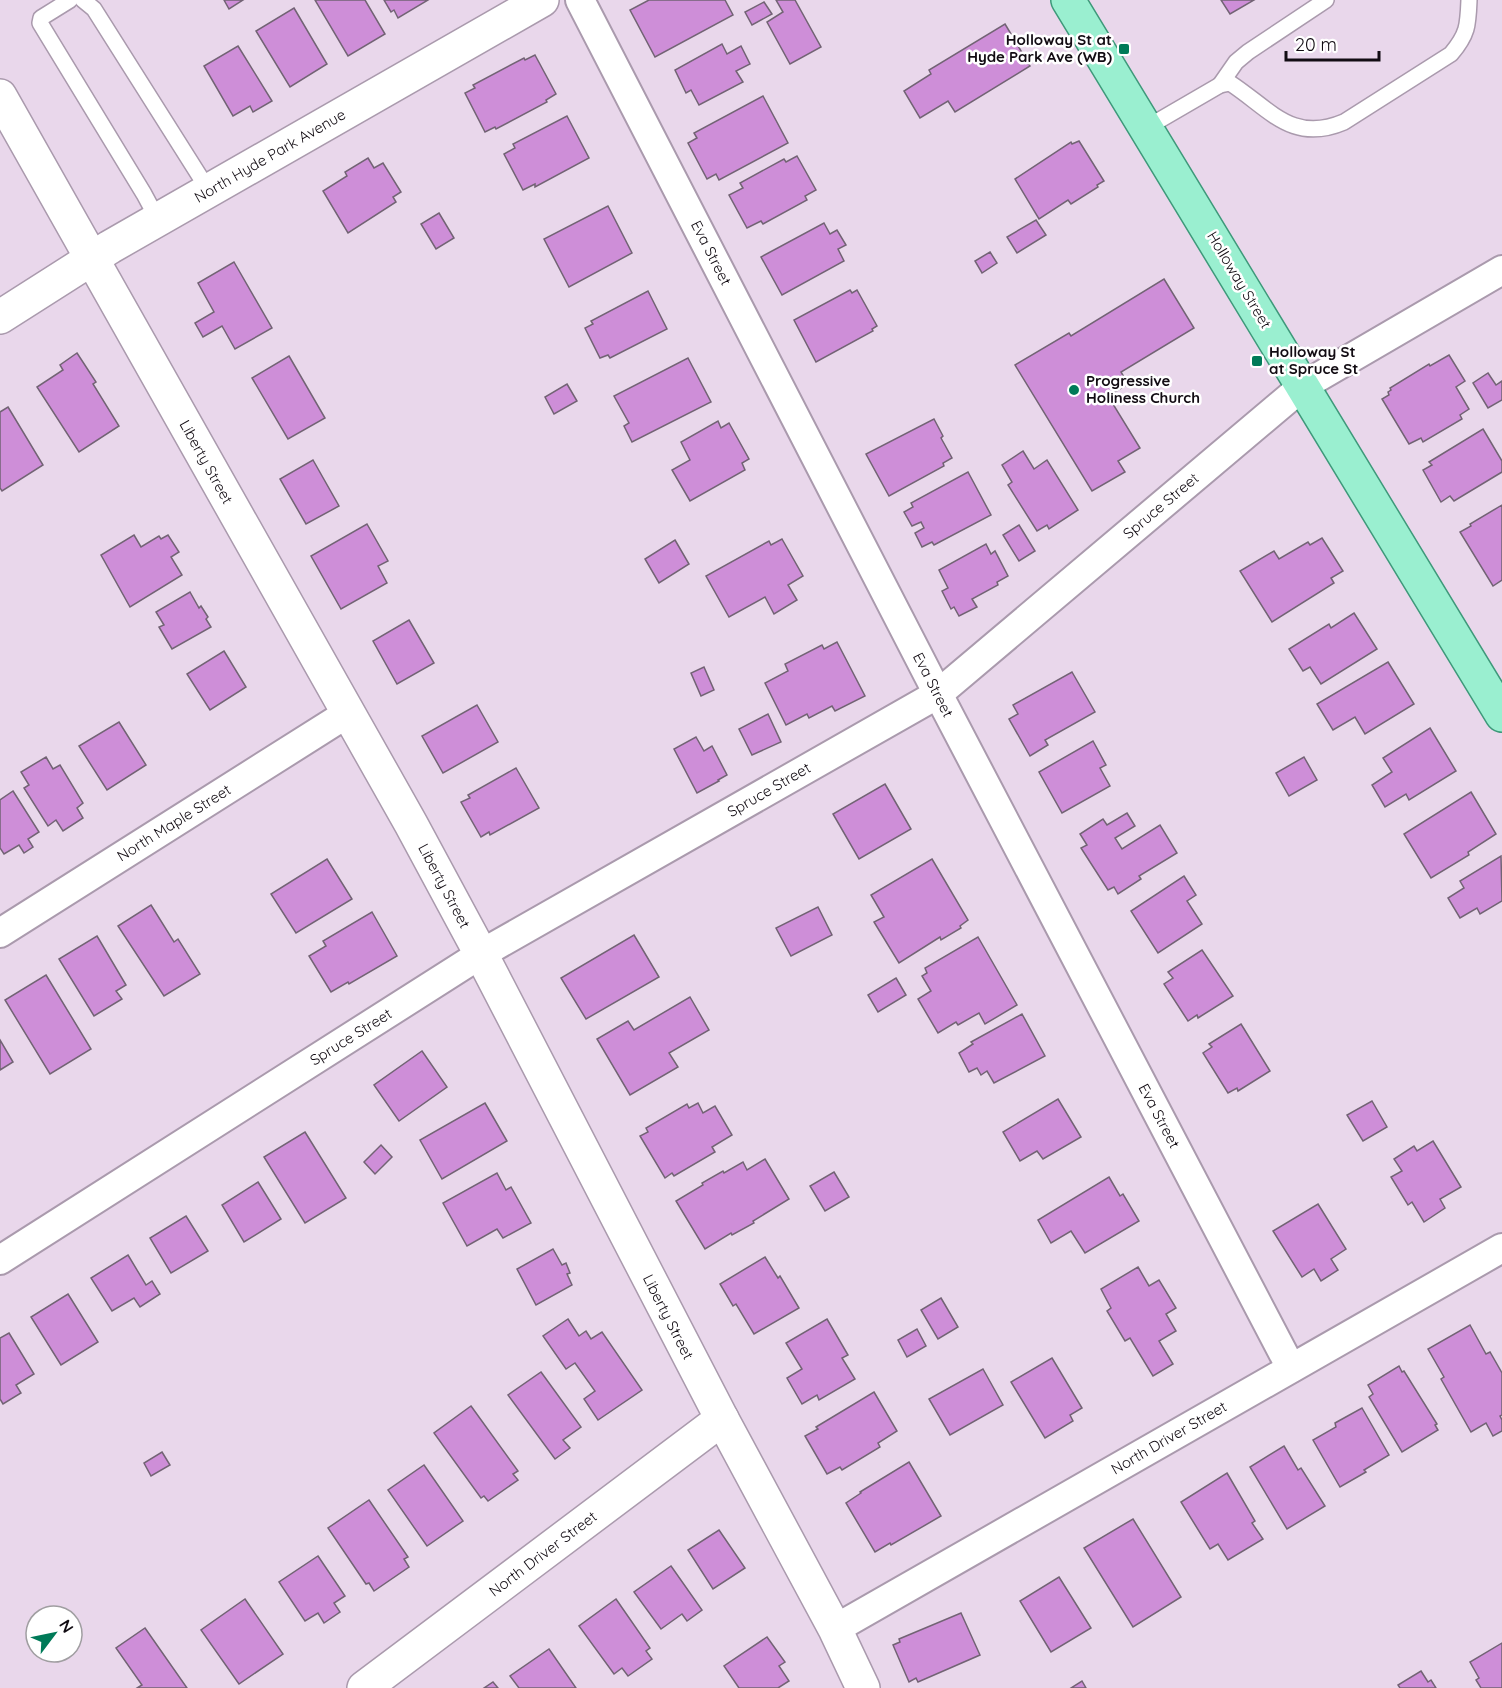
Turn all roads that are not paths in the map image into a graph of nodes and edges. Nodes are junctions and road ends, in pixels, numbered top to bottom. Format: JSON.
{"nodes":[{"id":1,"x":70,"y":0,"type":"edge"},
{"id":2,"x":83,"y":0,"type":"edge"},
{"id":3,"x":542,"y":0,"type":"edge"},
{"id":4,"x":580,"y":0,"type":"edge"},
{"id":5,"x":1068,"y":0,"type":"edge"},
{"id":6,"x":1326,"y":0,"type":"edge"},
{"id":7,"x":1469,"y":0,"type":"edge"},
{"id":8,"x":1220,"y":85,"type":"junction"},
{"id":9,"x":0,"y":96,"type":"edge"},
{"id":10,"x":1146,"y":128,"type":"junction"},
{"id":11,"x":209,"y":191,"type":"junction"},
{"id":12,"x":158,"y":220,"type":"junction"},
{"id":13,"x":91,"y":259,"type":"junction"},
{"id":14,"x":1502,"y":270,"type":"edge"},
{"id":15,"x":0,"y":317,"type":"edge"},
{"id":16,"x":1303,"y":386,"type":"junction"},
{"id":17,"x":938,"y":694,"type":"junction"},
{"id":18,"x":348,"y":713,"type":"junction"},
{"id":19,"x":1502,"y":715,"type":"edge"},
{"id":20,"x":0,"y":933,"type":"edge"},
{"id":21,"x":481,"y":954,"type":"junction"},
{"id":22,"x":1502,"y":1248,"type":"edge"},
{"id":23,"x":0,"y":1260,"type":"edge"},
{"id":24,"x":1291,"y":1368,"type":"junction"},
{"id":25,"x":722,"y":1419,"type":"junction"},
{"id":26,"x":835,"y":1629,"type":"junction"},
{"id":27,"x":364,"y":1688,"type":"edge"},
{"id":28,"x":863,"y":1688,"type":"edge"}],
"edges":[{"from":1,"to":12,"type":"lane"},
{"from":2,"to":11,"type":"lane"},
{"from":3,"to":11,"type":"street","name":"North Hyde Park Avenue"},
{"from":4,"to":17,"type":"street","name":"Eva Street"},
{"from":5,"to":10,"type":"main road","name":"Holloway Street"},
{"from":6,"to":8,"type":"lane"},
{"from":7,"to":8,"type":"lane"},
{"from":8,"to":10,"type":"lane"},
{"from":9,"to":13,"type":"street","name":"Liberty Street"},
{"from":10,"to":16,"type":"main road","name":"Holloway Street"},
{"from":11,"to":12,"type":"street","name":"North Hyde Park Avenue"},
{"from":12,"to":13,"type":"street","name":"North Hyde Park Avenue"},
{"from":13,"to":15,"type":"street","name":"North Hyde Park Avenue"},
{"from":13,"to":18,"type":"street","name":"Liberty Street"},
{"from":14,"to":16,"type":"street","name":"Spruce Street"},
{"from":16,"to":17,"type":"street","name":"Spruce Street"},
{"from":16,"to":19,"type":"main road","name":"Holloway Street"},
{"from":17,"to":21,"type":"street","name":"Spruce Street"},
{"from":17,"to":24,"type":"street","name":"Eva Street"},
{"from":18,"to":20,"type":"street","name":"North Maple Street"},
{"from":18,"to":21,"type":"street","name":"Liberty Street"},
{"from":21,"to":23,"type":"street","name":"Spruce Street"},
{"from":21,"to":25,"type":"street","name":"Liberty Street"},
{"from":22,"to":24,"type":"street","name":"North Driver Street"},
{"from":24,"to":26,"type":"street","name":"North Driver Street"},
{"from":25,"to":26,"type":"street","name":"Liberty Street"},
{"from":25,"to":27,"type":"street","name":"North Driver Street"},
{"from":26,"to":28,"type":"street","name":"Liberty Street"}]}
